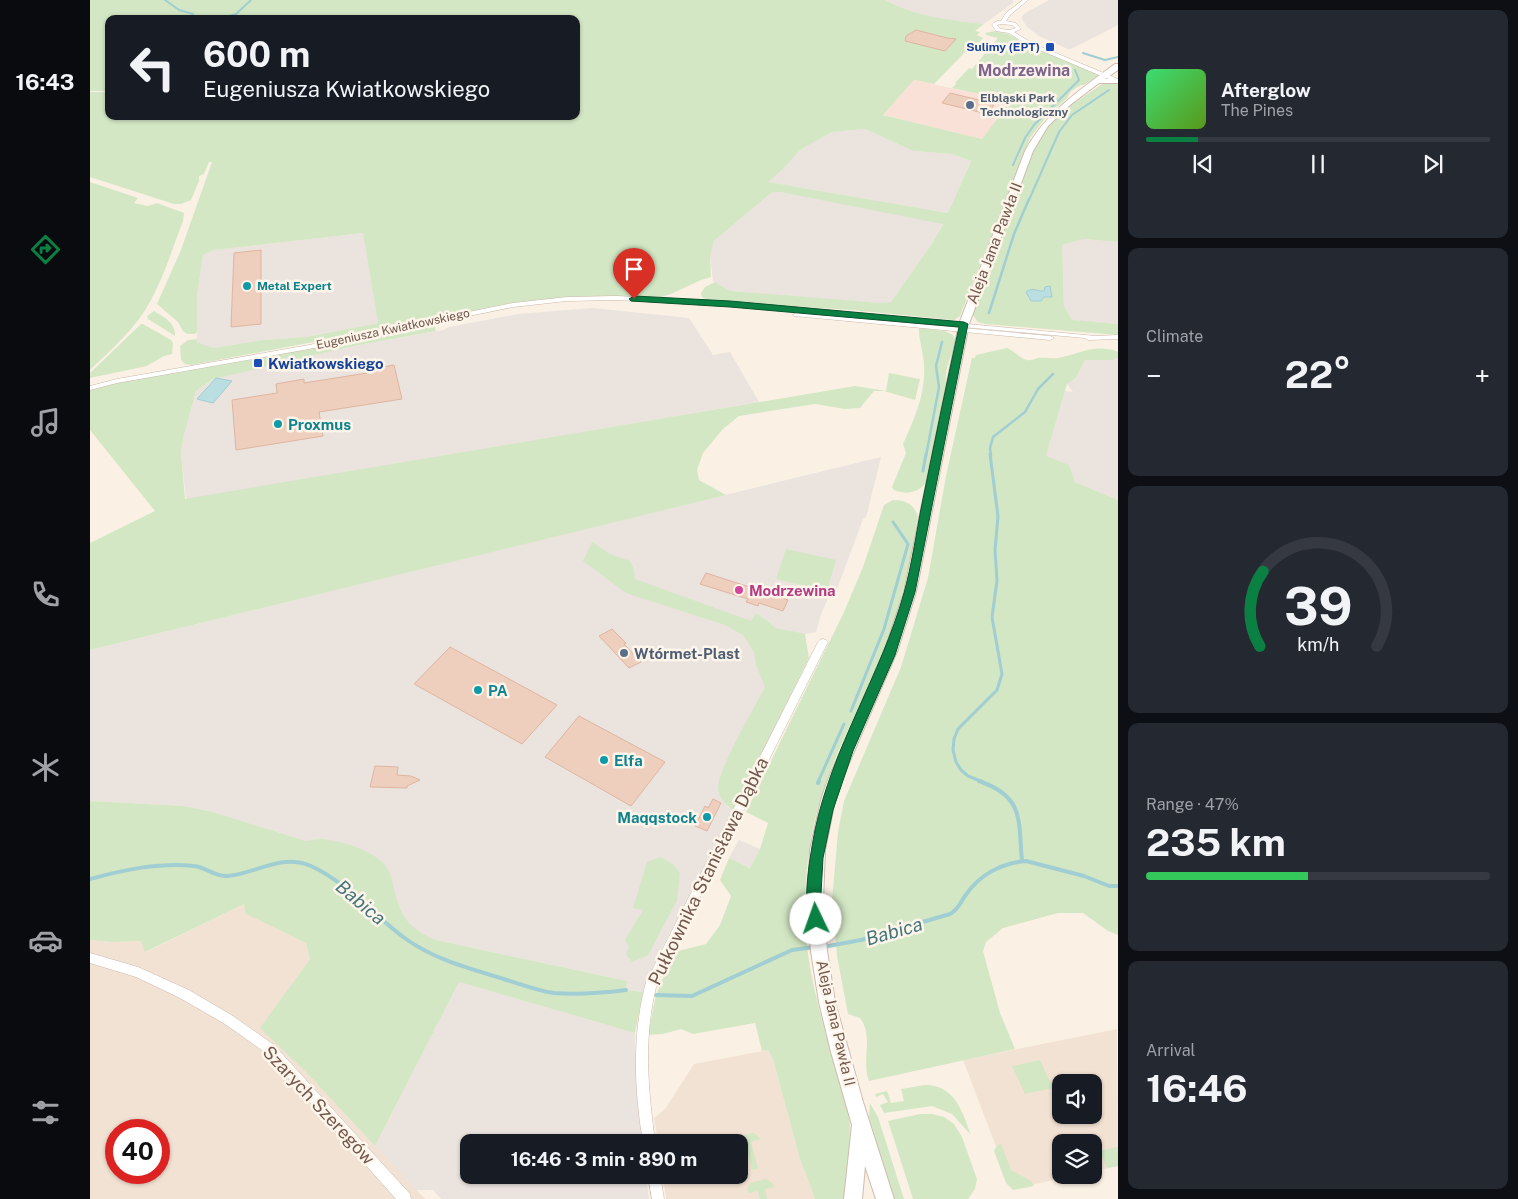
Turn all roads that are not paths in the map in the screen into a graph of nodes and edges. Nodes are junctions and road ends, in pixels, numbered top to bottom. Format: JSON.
{"nodes":[{"id":1,"x":1026,"y":0,"type":"edge"},
{"id":2,"x":1012,"y":12,"type":"junction"},
{"id":3,"x":1003,"y":22,"type":"junction"},
{"id":4,"x":1011,"y":23,"type":"junction"},
{"id":5,"x":1012,"y":32,"type":"junction"},
{"id":6,"x":1118,"y":66,"type":"edge"},
{"id":7,"x":1104,"y":76,"type":"junction"},
{"id":8,"x":1118,"y":76,"type":"edge"},
{"id":9,"x":1118,"y":81,"type":"edge"},
{"id":10,"x":963,"y":328,"type":"junction"},
{"id":11,"x":1118,"y":337,"type":"edge"},
{"id":12,"x":90,"y":388,"type":"edge"},
{"id":13,"x":823,"y":642,"type":"dead end"},
{"id":14,"x":90,"y":958,"type":"edge"},
{"id":15,"x":652,"y":982,"type":"joint"},
{"id":16,"x":644,"y":1006,"type":"joint"},
{"id":17,"x":860,"y":1123,"type":"junction"},
{"id":18,"x":648,"y":1134,"type":"edge"},
{"id":19,"x":656,"y":1184,"type":"edge"},
{"id":20,"x":405,"y":1199,"type":"edge"},
{"id":21,"x":658,"y":1199,"type":"edge"},
{"id":22,"x":853,"y":1199,"type":"edge"},
{"id":23,"x":886,"y":1199,"type":"edge"}],
"edges":[{"from":1,"to":2,"type":"street"},
{"from":2,"to":3,"type":"street"},
{"from":2,"to":4,"type":"street"},
{"from":3,"to":4,"type":"street"},
{"from":3,"to":5,"type":"street"},
{"from":4,"to":5,"type":"street"},
{"from":5,"to":7,"type":"street"},
{"from":6,"to":7,"type":"street","name":"Aleja Jana Pawła II"},
{"from":7,"to":8,"type":"street"},
{"from":7,"to":9,"type":"street"},
{"from":7,"to":10,"type":"street","name":"Aleja Jana Pawła II"},
{"from":10,"to":11,"type":"street","name":"Eugeniusza Kwiatkowskiego"},
{"from":10,"to":12,"type":"street","name":"Eugeniusza Kwiatkowskiego"},
{"from":10,"to":17,"type":"street","name":"Aleja Jana Pawła II"},
{"from":13,"to":15,"type":"street","name":"Pułkownika Stanisława Dąbka"},
{"from":14,"to":20,"type":"street","name":"Szarych Szeregów"},
{"from":15,"to":16,"type":"street","name":"Pułkownika Stanisława Dąbka"},
{"from":16,"to":18,"type":"street","name":"Pułkownika Stanisława Dąbka"},
{"from":17,"to":22,"type":"street","name":"Aleja Jana Pawła II"},
{"from":17,"to":23,"type":"street","name":"Aleja Jana Pawła II"},
{"from":19,"to":21,"type":"street"}]}
